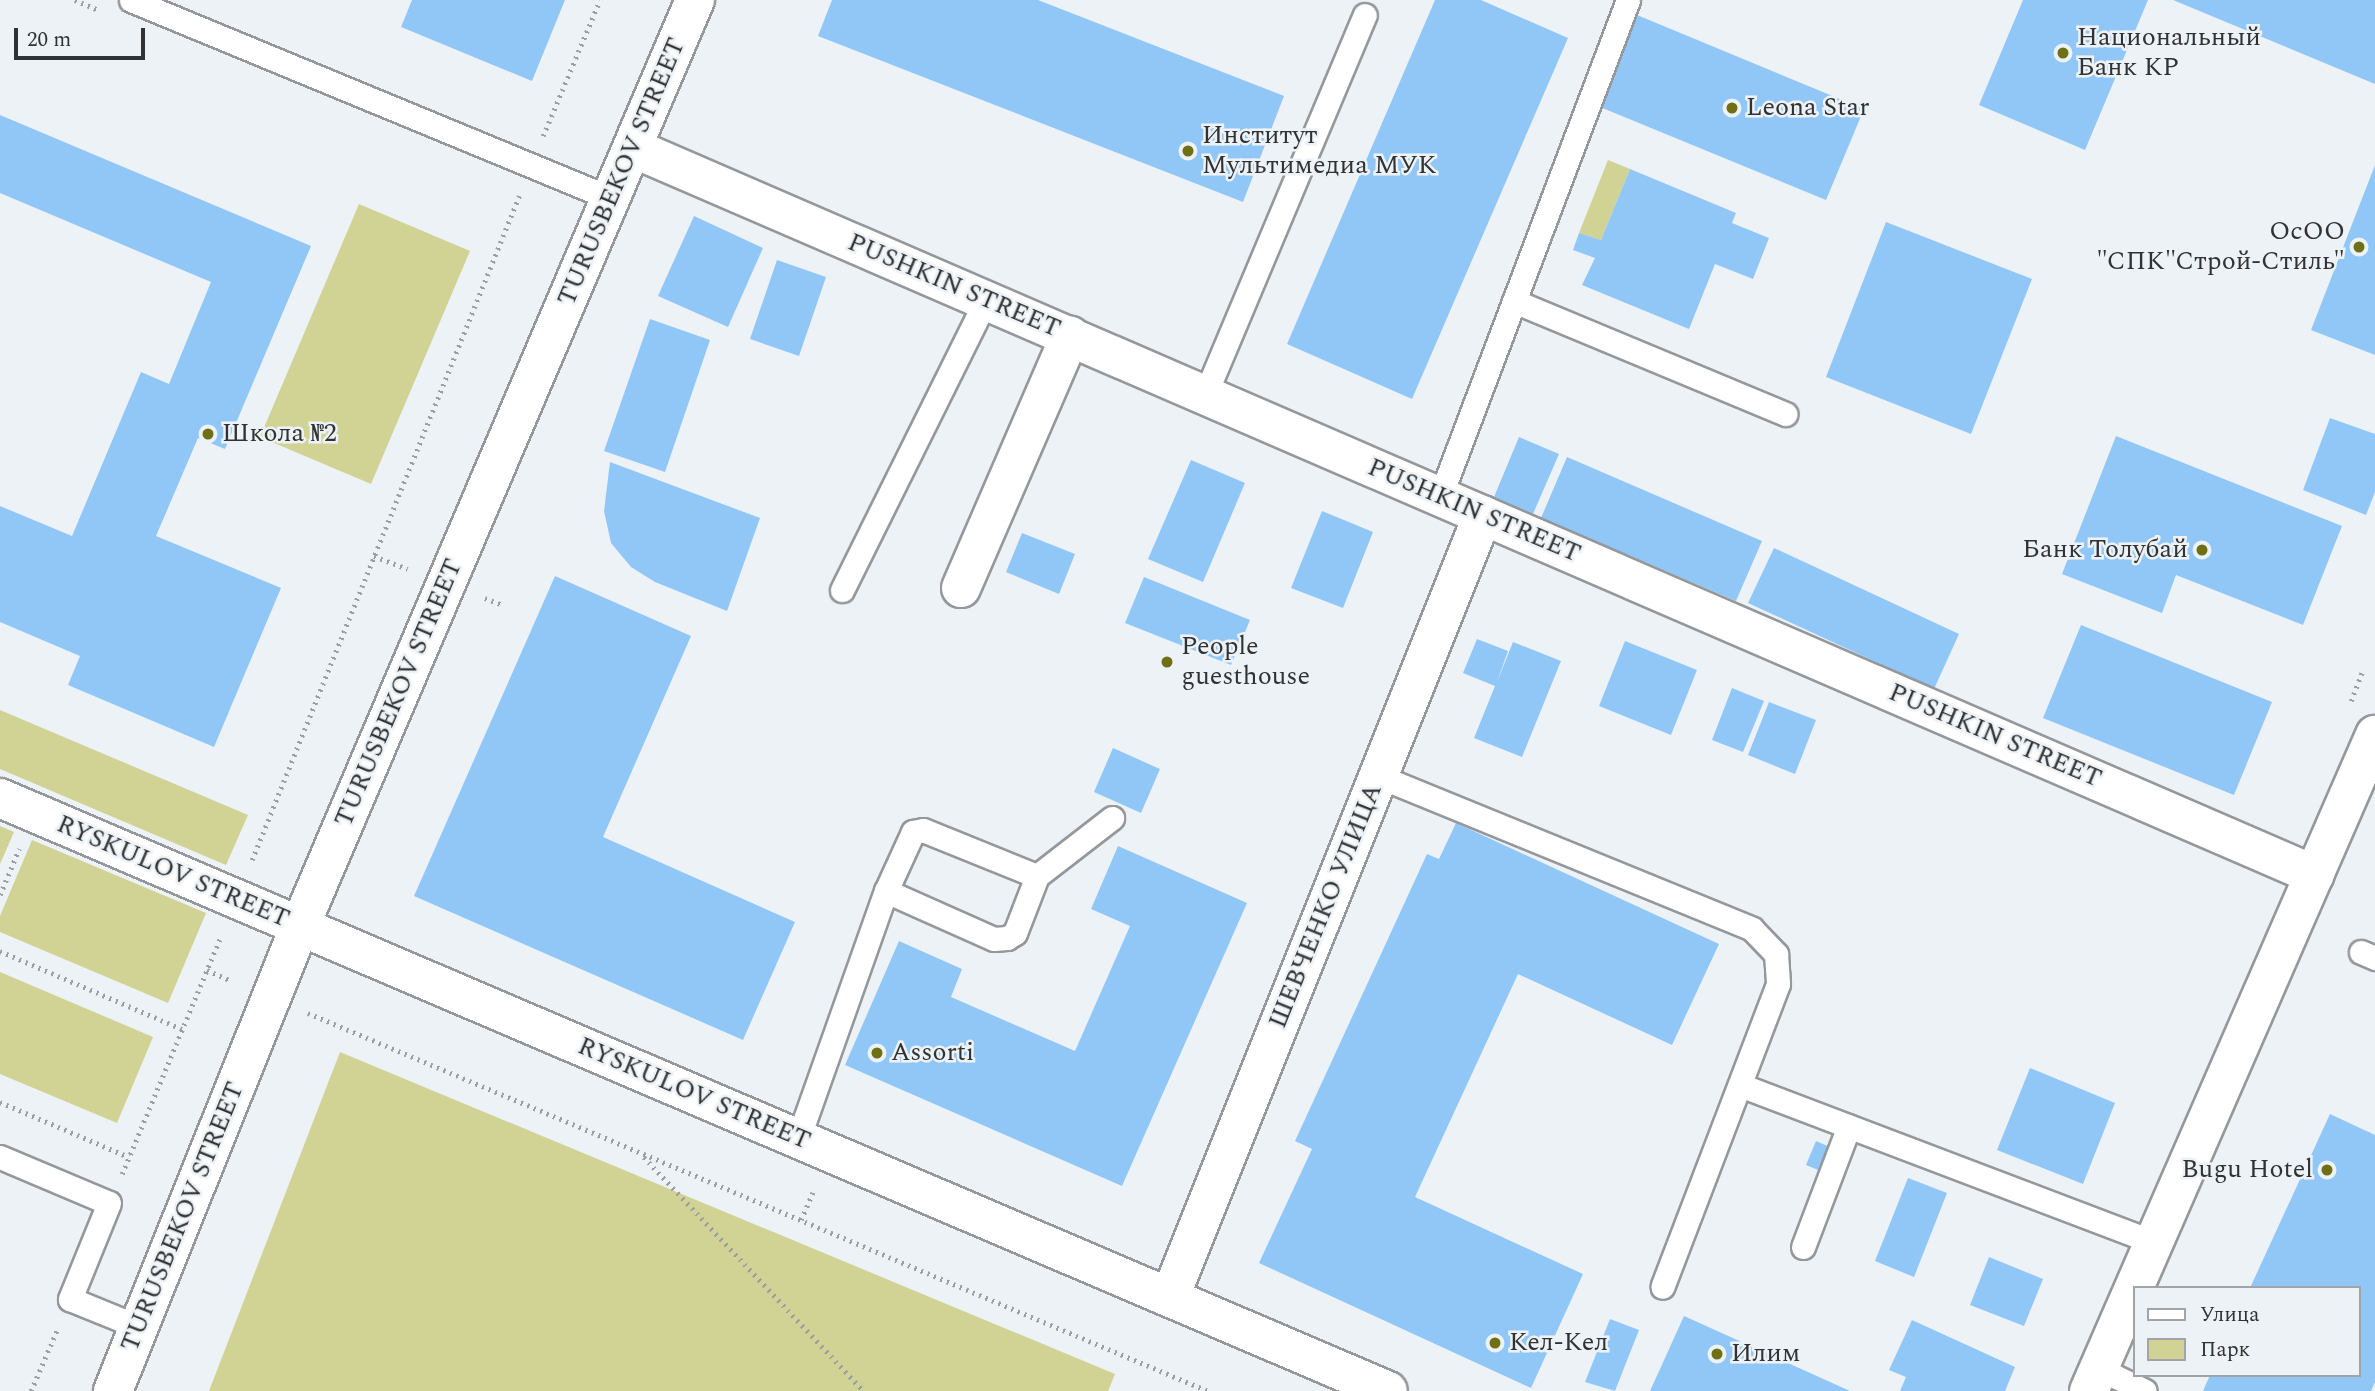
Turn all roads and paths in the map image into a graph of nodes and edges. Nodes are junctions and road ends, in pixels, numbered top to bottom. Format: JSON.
{"nodes":[{"id":1,"x":131,"y":0,"type":"edge"},
{"id":2,"x":600,"y":0,"type":"edge"},
{"id":3,"x":695,"y":0,"type":"edge"},
{"id":4,"x":1628,"y":0,"type":"edge"},
{"id":5,"x":1365,"y":15,"type":"dead end"},
{"id":6,"x":633,"y":148,"type":"junction"},
{"id":7,"x":530,"y":165,"type":"junction"},
{"id":8,"x":610,"y":198,"type":"junction"},
{"id":9,"x":986,"y":300,"type":"junction"},
{"id":10,"x":1514,"y":301,"type":"junction"},
{"id":11,"x":1070,"y":336,"type":"junction"},
{"id":12,"x":1205,"y":395,"type":"junction"},
{"id":13,"x":1785,"y":414,"type":"dead end"},
{"id":14,"x":1440,"y":497,"type":"junction"},
{"id":15,"x":1483,"y":515,"type":"junction"},
{"id":16,"x":961,"y":588,"type":"dead end"},
{"id":17,"x":842,"y":590,"type":"dead end"},
{"id":18,"x":2362,"y":672,"type":"dead end"},
{"id":19,"x":2347,"y":710,"type":"dead end"},
{"id":20,"x":2375,"y":735,"type":"edge"},
{"id":21,"x":1378,"y":776,"type":"junction"},
{"id":22,"x":0,"y":798,"type":"edge"},
{"id":23,"x":1112,"y":818,"type":"dead end"},
{"id":24,"x":2315,"y":875,"type":"junction"},
{"id":25,"x":1037,"y":876,"type":"junction"},
{"id":26,"x":886,"y":891,"type":"junction"},
{"id":27,"x":236,"y":899,"type":"junction"},
{"id":28,"x":300,"y":926,"type":"junction"},
{"id":29,"x":0,"y":951,"type":"edge"},
{"id":30,"x":207,"y":970,"type":"junction"},
{"id":31,"x":271,"y":997,"type":"junction"},
{"id":32,"x":183,"y":1029,"type":"junction"},
{"id":33,"x":1740,"y":1085,"type":"junction"},
{"id":34,"x":0,"y":1102,"type":"edge"},
{"id":35,"x":1849,"y":1126,"type":"junction"},
{"id":36,"x":799,"y":1139,"type":"junction"},
{"id":37,"x":641,"y":1154,"type":"junction"},
{"id":38,"x":0,"y":1157,"type":"edge"},
{"id":39,"x":129,"y":1157,"type":"junction"},
{"id":40,"x":109,"y":1203,"type":"junction"},
{"id":41,"x":2151,"y":1241,"type":"junction"},
{"id":42,"x":1803,"y":1247,"type":"dead end"},
{"id":43,"x":1662,"y":1287,"type":"dead end"},
{"id":44,"x":1170,"y":1297,"type":"junction"},
{"id":45,"x":70,"y":1298,"type":"junction"},
{"id":46,"x":139,"y":1327,"type":"junction"},
{"id":47,"x":2094,"y":1380,"type":"edge"},
{"id":48,"x":32,"y":1391,"type":"edge"},
{"id":49,"x":113,"y":1391,"type":"edge"},
{"id":50,"x":864,"y":1391,"type":"edge"},
{"id":51,"x":1206,"y":1391,"type":"edge"},
{"id":52,"x":1388,"y":1391,"type":"edge"},
{"id":53,"x":2145,"y":1391,"type":"edge"}],
"edges":[{"from":1,"to":7,"type":"lane"},
{"from":2,"to":7,"type":"path"},
{"from":3,"to":6,"type":"street","name":"TURUSBEKOV STREET"},
{"from":4,"to":10,"type":"lane"},
{"from":5,"to":12,"type":"lane"},
{"from":6,"to":8,"type":"street","name":"TURUSBEKOV STREET"},
{"from":6,"to":9,"type":"street","name":"PUSHKIN STREET"},
{"from":7,"to":8,"type":"lane"},
{"from":7,"to":27,"type":"path"},
{"from":8,"to":28,"type":"street","name":"TURUSBEKOV STREET"},
{"from":9,"to":11,"type":"street","name":"PUSHKIN STREET"},
{"from":9,"to":17,"type":"lane"},
{"from":10,"to":13,"type":"lane"},
{"from":10,"to":14,"type":"lane"},
{"from":11,"to":12,"type":"street","name":"PUSHKIN STREET"},
{"from":11,"to":16,"type":"street"},
{"from":12,"to":14,"type":"street","name":"PUSHKIN STREET"},
{"from":14,"to":15,"type":"street","name":"PUSHKIN STREET"},
{"from":15,"to":21,"type":"street","name":"ШЕВЧЕНКО УЛИЦА"},
{"from":15,"to":24,"type":"street","name":"PUSHKIN STREET"},
{"from":18,"to":19,"type":"path"},
{"from":20,"to":24,"type":"street"},
{"from":21,"to":33,"type":"lane"},
{"from":21,"to":44,"type":"street","name":"ШЕВЧЕНКО УЛИЦА"},
{"from":22,"to":27,"type":"street","name":"RYSKULOV STREET"},
{"from":23,"to":25,"type":"lane"},
{"from":24,"to":41,"type":"street"},
{"from":25,"to":26,"type":"lane"},
{"from":25,"to":26,"type":"lane"},
{"from":26,"to":36,"type":"lane"},
{"from":27,"to":28,"type":"street","name":"RYSKULOV STREET"},
{"from":27,"to":30,"type":"path"},
{"from":28,"to":31,"type":"street","name":"TURUSBEKOV STREET"},
{"from":28,"to":36,"type":"street","name":"RYSKULOV STREET"},
{"from":29,"to":32,"type":"path"},
{"from":30,"to":31,"type":"path"},
{"from":30,"to":32,"type":"path"},
{"from":31,"to":37,"type":"path"},
{"from":31,"to":46,"type":"street","name":"TURUSBEKOV STREET"},
{"from":32,"to":39,"type":"path"},
{"from":33,"to":35,"type":"lane"},
{"from":33,"to":43,"type":"lane"},
{"from":34,"to":39,"type":"path"},
{"from":35,"to":41,"type":"lane"},
{"from":35,"to":42,"type":"lane"},
{"from":36,"to":44,"type":"street","name":"RYSKULOV STREET"},
{"from":37,"to":50,"type":"path"},
{"from":37,"to":51,"type":"path"},
{"from":38,"to":40,"type":"lane"},
{"from":39,"to":40,"type":"path"},
{"from":40,"to":45,"type":"lane"},
{"from":41,"to":47,"type":"street"},
{"from":44,"to":52,"type":"street","name":"RYSKULOV STREET"},
{"from":45,"to":46,"type":"lane"},
{"from":45,"to":48,"type":"path"},
{"from":46,"to":49,"type":"street","name":"TURUSBEKOV STREET"},
{"from":47,"to":53,"type":"lane"}]}
